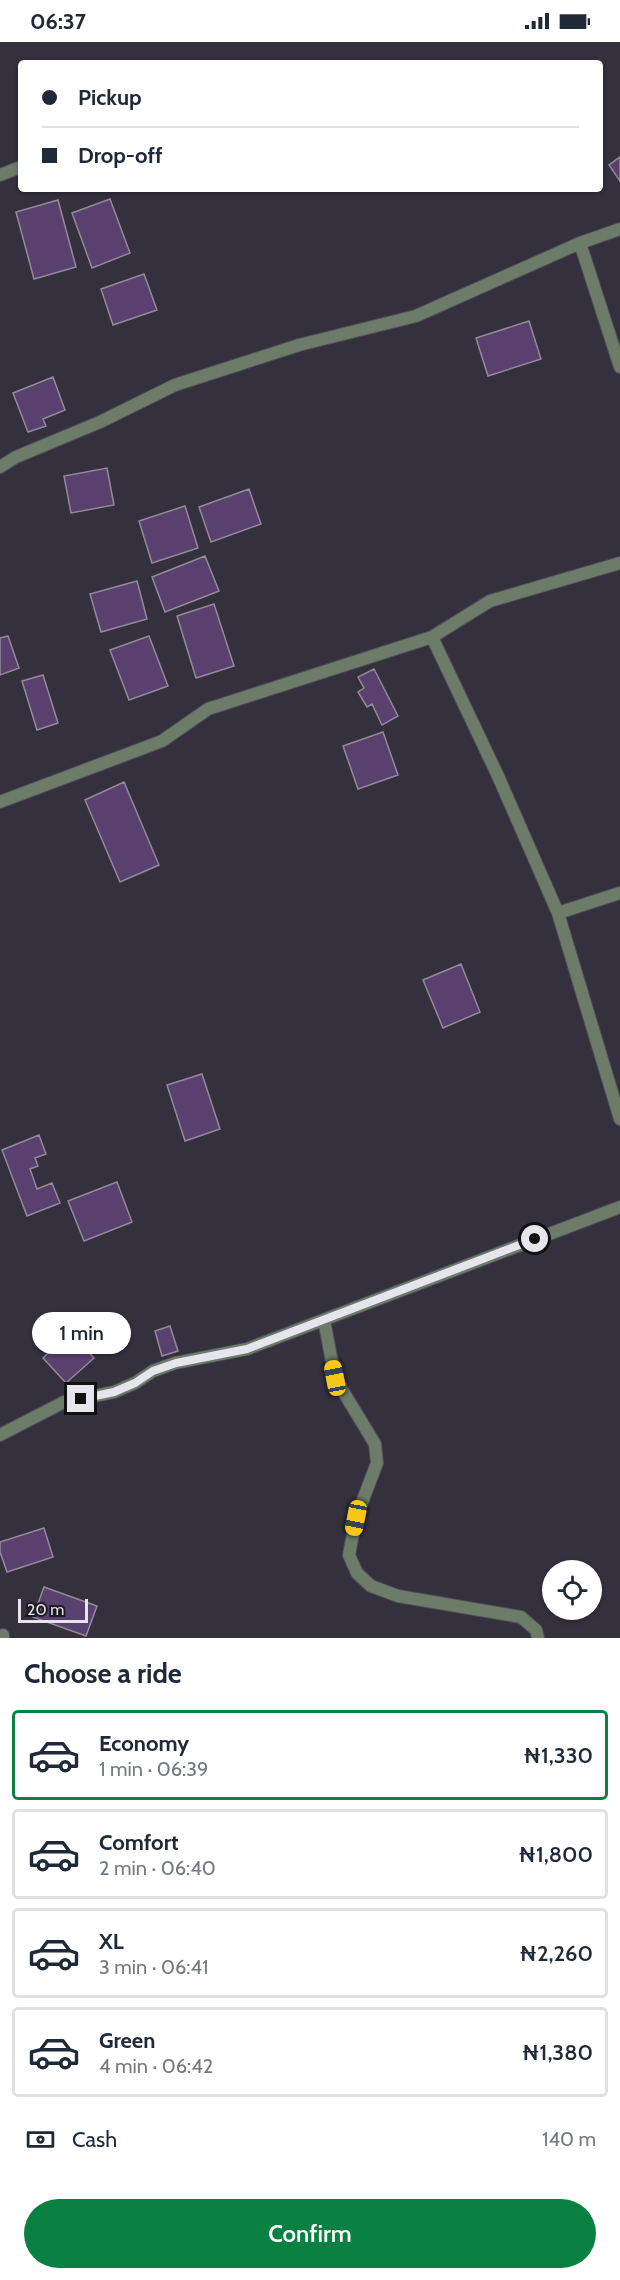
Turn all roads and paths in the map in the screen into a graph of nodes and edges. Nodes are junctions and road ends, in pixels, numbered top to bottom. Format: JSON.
{"nodes":[{"id":1,"x":18,"y":168,"type":"edge"},
{"id":2,"x":0,"y":175,"type":"edge"},
{"id":3,"x":620,"y":230,"type":"edge"},
{"id":4,"x":580,"y":243,"type":"junction"},
{"id":5,"x":620,"y":367,"type":"edge"},
{"id":6,"x":0,"y":467,"type":"edge"},
{"id":7,"x":620,"y":563,"type":"edge"},
{"id":8,"x":432,"y":637,"type":"junction"},
{"id":9,"x":0,"y":802,"type":"edge"},
{"id":10,"x":620,"y":893,"type":"edge"},
{"id":11,"x":558,"y":913,"type":"junction"},
{"id":12,"x":620,"y":1119,"type":"edge"},
{"id":13,"x":620,"y":1207,"type":"edge"},
{"id":14,"x":324,"y":1320,"type":"junction"},
{"id":15,"x":0,"y":1436,"type":"edge"},
{"id":16,"x":538,"y":1638,"type":"edge"}],
"edges":[{"from":1,"to":2,"type":"street"},
{"from":3,"to":4,"type":"street"},
{"from":4,"to":5,"type":"street"},
{"from":4,"to":6,"type":"street"},
{"from":7,"to":8,"type":"street"},
{"from":8,"to":9,"type":"street"},
{"from":8,"to":11,"type":"street"},
{"from":10,"to":11,"type":"street"},
{"from":11,"to":12,"type":"street"},
{"from":13,"to":14,"type":"street"},
{"from":14,"to":15,"type":"street"},
{"from":14,"to":16,"type":"street"}]}
